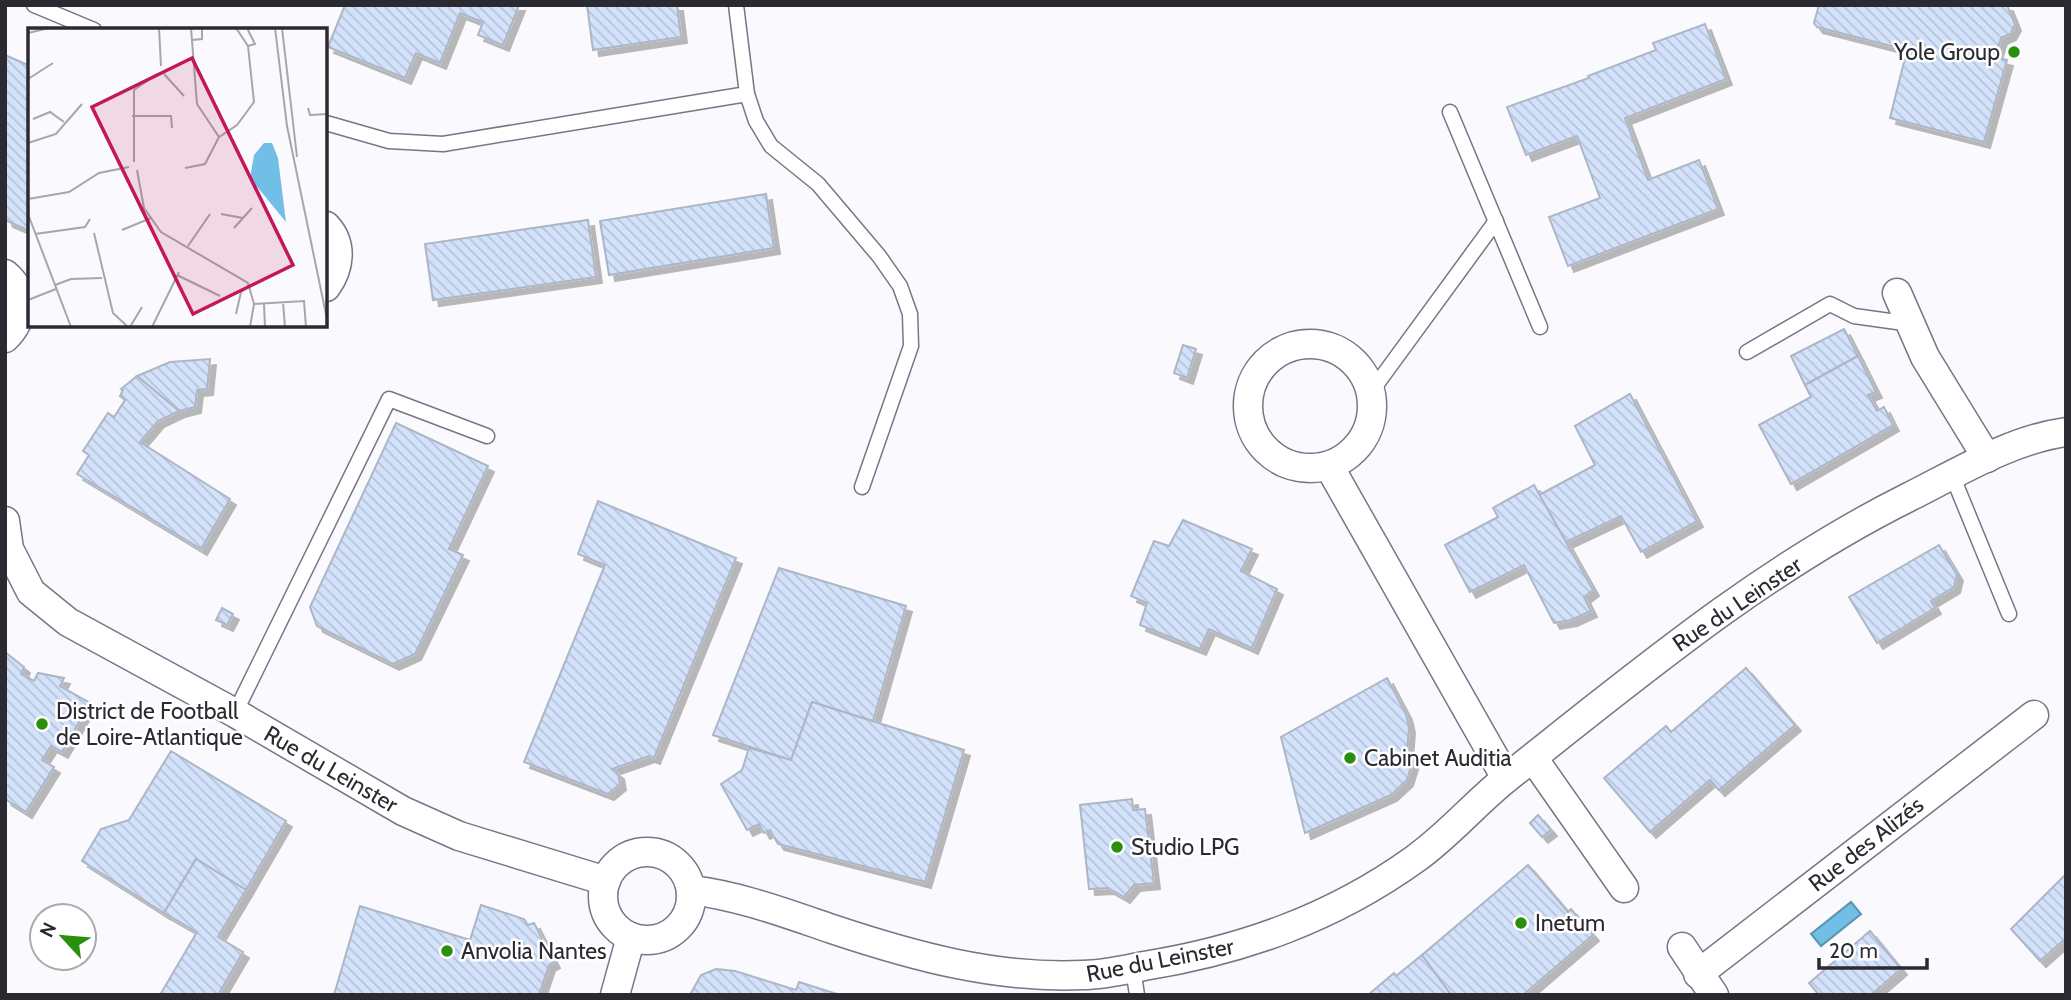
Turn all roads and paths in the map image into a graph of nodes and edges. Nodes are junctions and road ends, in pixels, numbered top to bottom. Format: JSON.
{"nodes":[{"id":1,"x":34,"y":5,"type":"edge"},
{"id":2,"x":736,"y":5,"type":"edge"},
{"id":3,"x":89,"y":28,"type":"edge"},
{"id":4,"x":747,"y":94,"type":"junction"},
{"id":5,"x":1450,"y":112,"type":"dead end"},
{"id":6,"x":327,"y":123,"type":"edge"},
{"id":7,"x":1496,"y":221,"type":"junction"},
{"id":8,"x":327,"y":228,"type":"edge"},
{"id":9,"x":18,"y":284,"type":"edge"},
{"id":10,"x":327,"y":285,"type":"edge"},
{"id":11,"x":1897,"y":293,"type":"dead end"},
{"id":12,"x":1912,"y":324,"type":"junction"},
{"id":13,"x":1540,"y":327,"type":"dead end"},
{"id":14,"x":5,"y":338,"type":"edge"},
{"id":15,"x":1747,"y":352,"type":"dead end"},
{"id":16,"x":1371,"y":392,"type":"junction"},
{"id":17,"x":487,"y":436,"type":"dead end"},
{"id":18,"x":2065,"y":437,"type":"edge"},
{"id":19,"x":1987,"y":458,"type":"junction"},
{"id":20,"x":1329,"y":466,"type":"junction"},
{"id":21,"x":1952,"y":475,"type":"junction"},
{"id":22,"x":862,"y":486,"type":"dead end"},
{"id":23,"x":5,"y":521,"type":"edge"},
{"id":24,"x":2009,"y":614,"type":"dead end"},
{"id":25,"x":235,"y":713,"type":"junction"},
{"id":26,"x":2034,"y":715,"type":"dead end"},
{"id":27,"x":1533,"y":758,"type":"junction"},
{"id":28,"x":1506,"y":778,"type":"junction"},
{"id":29,"x":606,"y":881,"type":"junction"},
{"id":30,"x":1624,"y":888,"type":"dead end"},
{"id":31,"x":691,"y":890,"type":"junction"},
{"id":32,"x":632,"y":937,"type":"junction"},
{"id":33,"x":1682,"y":947,"type":"dead end"},
{"id":34,"x":1135,"y":981,"type":"edge"},
{"id":35,"x":1706,"y":984,"type":"edge"},
{"id":36,"x":615,"y":995,"type":"edge"}],
"edges":[{"from":1,"to":3,"type":"lane"},
{"from":2,"to":4,"type":"lane"},
{"from":4,"to":6,"type":"lane"},
{"from":4,"to":22,"type":"lane"},
{"from":5,"to":7,"type":"lane"},
{"from":7,"to":13,"type":"lane"},
{"from":7,"to":16,"type":"lane"},
{"from":8,"to":10,"type":"street"},
{"from":9,"to":14,"type":"street"},
{"from":11,"to":12,"type":"street"},
{"from":12,"to":15,"type":"lane"},
{"from":12,"to":19,"type":"street"},
{"from":16,"to":20,"type":"street"},
{"from":16,"to":20,"type":"street"},
{"from":17,"to":25,"type":"lane"},
{"from":18,"to":19,"type":"street","name":"Rue du Leinster"},
{"from":19,"to":21,"type":"street","name":"Rue du Leinster"},
{"from":20,"to":28,"type":"street"},
{"from":21,"to":24,"type":"lane"},
{"from":21,"to":27,"type":"street","name":"Rue du Leinster"},
{"from":23,"to":25,"type":"street","name":"Rue du Leinster"},
{"from":25,"to":29,"type":"street","name":"Rue du Leinster"},
{"from":26,"to":35,"type":"street","name":"Rue des Alizés"},
{"from":27,"to":28,"type":"street","name":"Rue du Leinster"},
{"from":27,"to":30,"type":"street"},
{"from":28,"to":34,"type":"street","name":"Rue du Leinster"},
{"from":29,"to":31,"type":"street"},
{"from":29,"to":32,"type":"street"},
{"from":31,"to":32,"type":"street"},
{"from":31,"to":34,"type":"street","name":"Rue du Leinster"},
{"from":32,"to":36,"type":"street"},
{"from":33,"to":35,"type":"street","name":"Rue des Alizés"}]}
